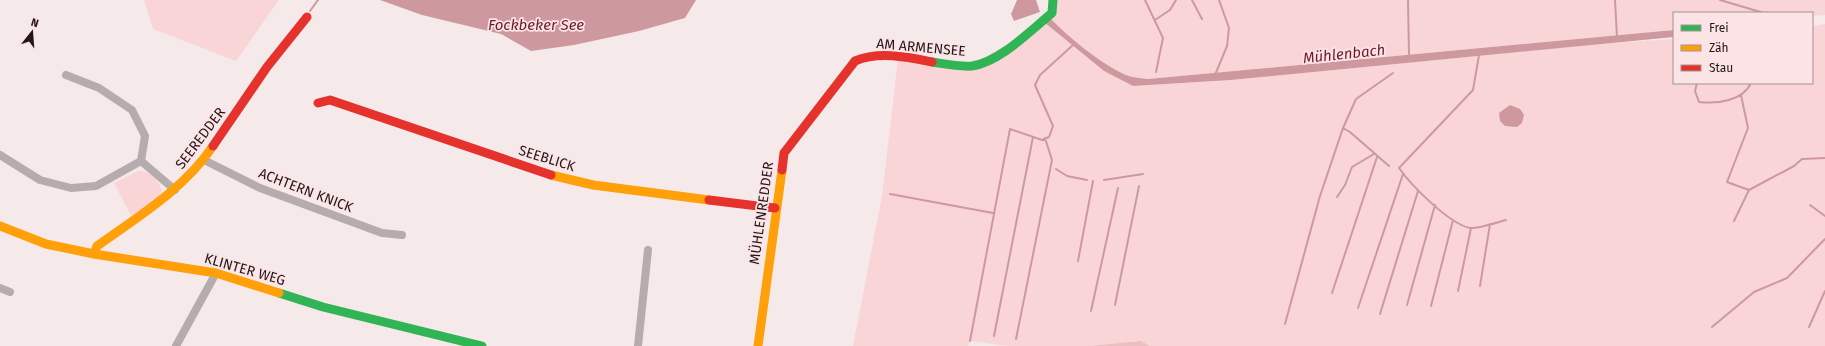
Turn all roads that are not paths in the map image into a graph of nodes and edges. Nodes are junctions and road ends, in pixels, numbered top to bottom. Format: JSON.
{"nodes":[{"id":1,"x":1053,"y":0,"type":"edge"},
{"id":2,"x":307,"y":17,"type":"dead end"},
{"id":3,"x":855,"y":61,"type":"joint"},
{"id":4,"x":66,"y":75,"type":"dead end"},
{"id":5,"x":318,"y":103,"type":"dead end"},
{"id":6,"x":0,"y":155,"type":"edge"},
{"id":7,"x":204,"y":160,"type":"junction"},
{"id":8,"x":141,"y":161,"type":"junction"},
{"id":9,"x":174,"y":190,"type":"junction"},
{"id":10,"x":775,"y":208,"type":"junction"},
{"id":11,"x":0,"y":226,"type":"edge"},
{"id":12,"x":402,"y":235,"type":"dead end"},
{"id":13,"x":648,"y":250,"type":"dead end"},
{"id":14,"x":94,"y":254,"type":"junction"},
{"id":15,"x":216,"y":273,"type":"junction"},
{"id":16,"x":0,"y":288,"type":"edge"},
{"id":17,"x":10,"y":292,"type":"dead end"},
{"id":18,"x":176,"y":346,"type":"edge"},
{"id":19,"x":482,"y":346,"type":"edge"},
{"id":20,"x":638,"y":346,"type":"edge"},
{"id":21,"x":758,"y":346,"type":"edge"}],
"edges":[{"from":1,"to":3,"type":"street","name":"AM ARMENSEE"},
{"from":2,"to":7,"type":"street","name":"SEEREDDER"},
{"from":3,"to":10,"type":"street","name":"MÜHLENREDDER"},
{"from":4,"to":8,"type":"street"},
{"from":5,"to":10,"type":"street","name":"SEEBLICK"},
{"from":6,"to":8,"type":"street"},
{"from":7,"to":9,"type":"street","name":"SEEREDDER"},
{"from":7,"to":12,"type":"street","name":"ACHTERN KNICK"},
{"from":8,"to":9,"type":"street"},
{"from":9,"to":14,"type":"street","name":"SEEREDDER"},
{"from":10,"to":21,"type":"street","name":"MÜHLENREDDER"},
{"from":11,"to":14,"type":"street","name":"KLINTER WEG"},
{"from":13,"to":20,"type":"street"},
{"from":14,"to":15,"type":"street","name":"KLINTER WEG"},
{"from":15,"to":18,"type":"street"},
{"from":15,"to":19,"type":"street","name":"KLINTER WEG"},
{"from":16,"to":17,"type":"street"}]}
